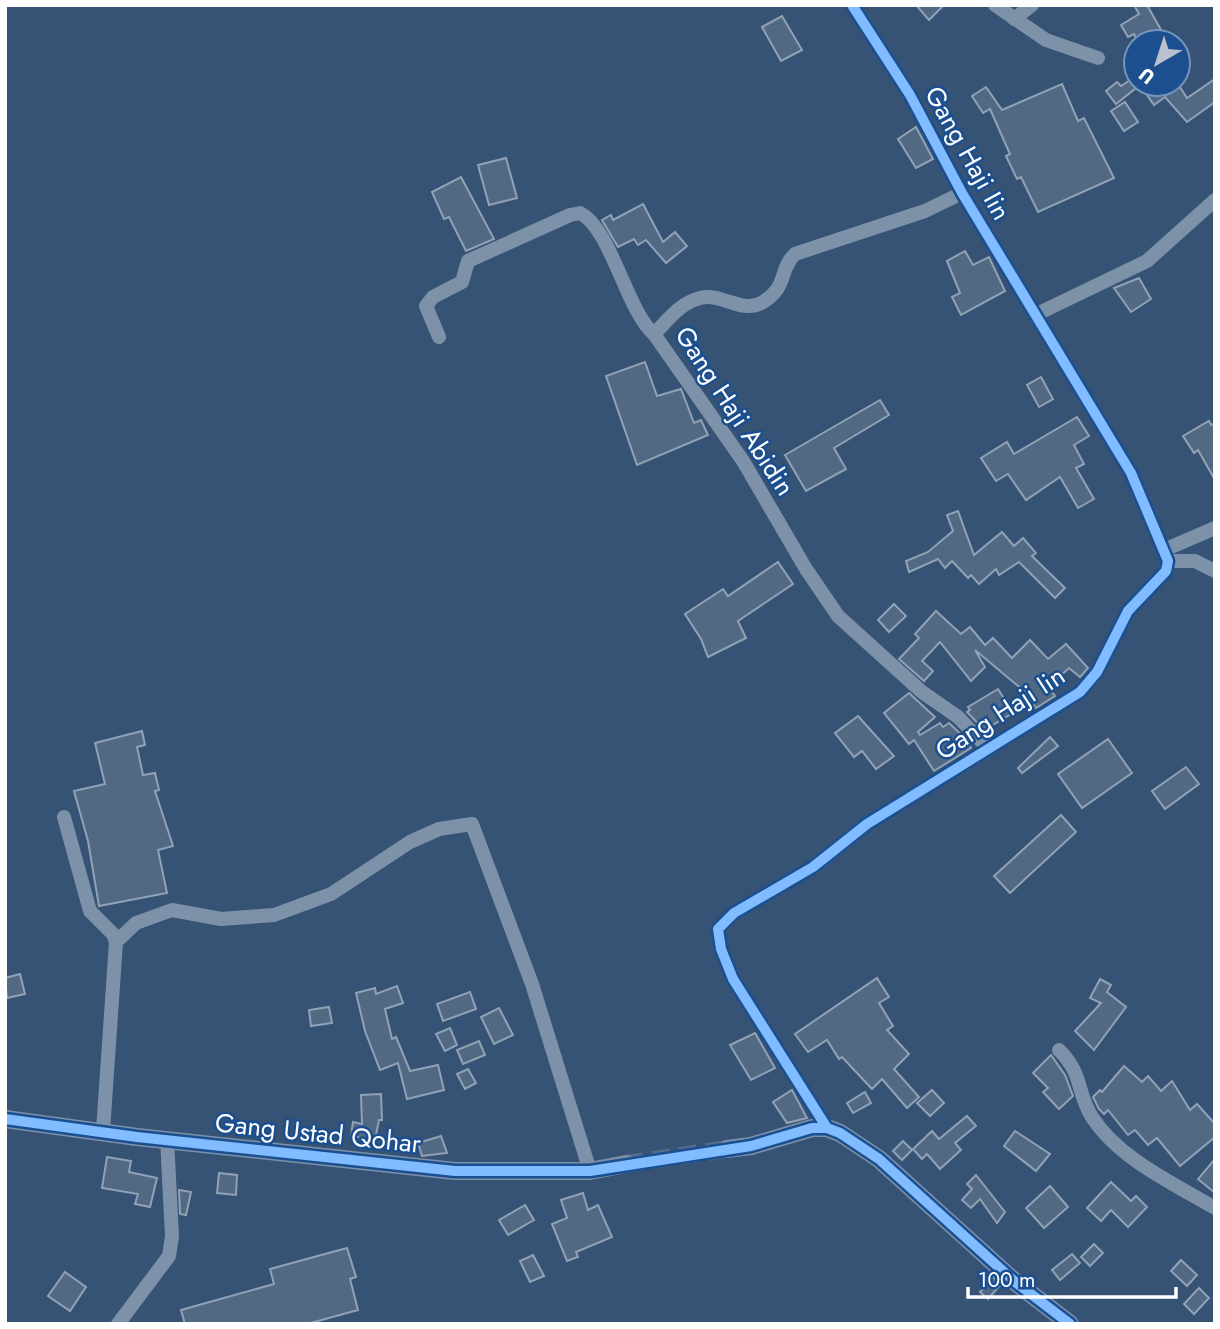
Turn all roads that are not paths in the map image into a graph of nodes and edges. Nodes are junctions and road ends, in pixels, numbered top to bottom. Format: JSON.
{"nodes":[{"id":1,"x":852,"y":5,"type":"edge"},
{"id":2,"x":995,"y":5,"type":"edge"},
{"id":3,"x":1032,"y":5,"type":"edge"},
{"id":4,"x":1014,"y":19,"type":"junction"},
{"id":5,"x":1098,"y":58,"type":"dead end"},
{"id":6,"x":962,"y":193,"type":"junction"},
{"id":7,"x":1215,"y":201,"type":"edge"},
{"id":8,"x":1037,"y":314,"type":"junction"},
{"id":9,"x":654,"y":334,"type":"junction"},
{"id":10,"x":439,"y":337,"type":"dead end"},
{"id":11,"x":1215,"y":528,"type":"edge"},
{"id":12,"x":1166,"y":556,"type":"junction"},
{"id":13,"x":1215,"y":571,"type":"edge"},
{"id":14,"x":989,"y":749,"type":"junction"},
{"id":15,"x":64,"y":817,"type":"dead end"},
{"id":16,"x":116,"y":942,"type":"junction"},
{"id":17,"x":1059,"y":1050,"type":"dead end"},
{"id":18,"x":5,"y":1119,"type":"edge"},
{"id":19,"x":827,"y":1128,"type":"junction"},
{"id":20,"x":103,"y":1131,"type":"junction"},
{"id":21,"x":167,"y":1139,"type":"junction"},
{"id":22,"x":727,"y":1149,"type":"tunnel mouth"},
{"id":23,"x":626,"y":1164,"type":"tunnel mouth"},
{"id":24,"x":590,"y":1171,"type":"junction"},
{"id":25,"x":1215,"y":1208,"type":"edge"},
{"id":26,"x":118,"y":1324,"type":"edge"},
{"id":27,"x":1070,"y":1324,"type":"edge"}],
"edges":[{"from":1,"to":6,"type":"street","name":"Gang Haji Iin"},
{"from":2,"to":4,"type":"street"},
{"from":3,"to":4,"type":"street"},
{"from":4,"to":5,"type":"street"},
{"from":6,"to":8,"type":"street","name":"Gang Haji Iin"},
{"from":6,"to":9,"type":"street","name":"Gang Haji Abidin"},
{"from":7,"to":8,"type":"street"},
{"from":8,"to":12,"type":"street","name":"Gang Haji Iin"},
{"from":9,"to":10,"type":"street"},
{"from":9,"to":14,"type":"street","name":"Gang Haji Abidin"},
{"from":11,"to":12,"type":"street"},
{"from":12,"to":13,"type":"street"},
{"from":12,"to":14,"type":"street","name":"Gang Haji Iin"},
{"from":14,"to":19,"type":"street","name":"Gang Haji Iin"},
{"from":15,"to":16,"type":"street"},
{"from":16,"to":20,"type":"street"},
{"from":16,"to":24,"type":"street"},
{"from":17,"to":25,"type":"street"},
{"from":18,"to":20,"type":"street","name":"Gang Ustad Qohar"},
{"from":19,"to":22,"type":"street"},
{"from":19,"to":27,"type":"street"},
{"from":20,"to":21,"type":"street","name":"Gang Ustad Qohar"},
{"from":21,"to":24,"type":"street","name":"Gang Ustad Qohar"},
{"from":21,"to":26,"type":"street"},
{"from":23,"to":24,"type":"street","name":"Gang Ustad Qohar"}]}
